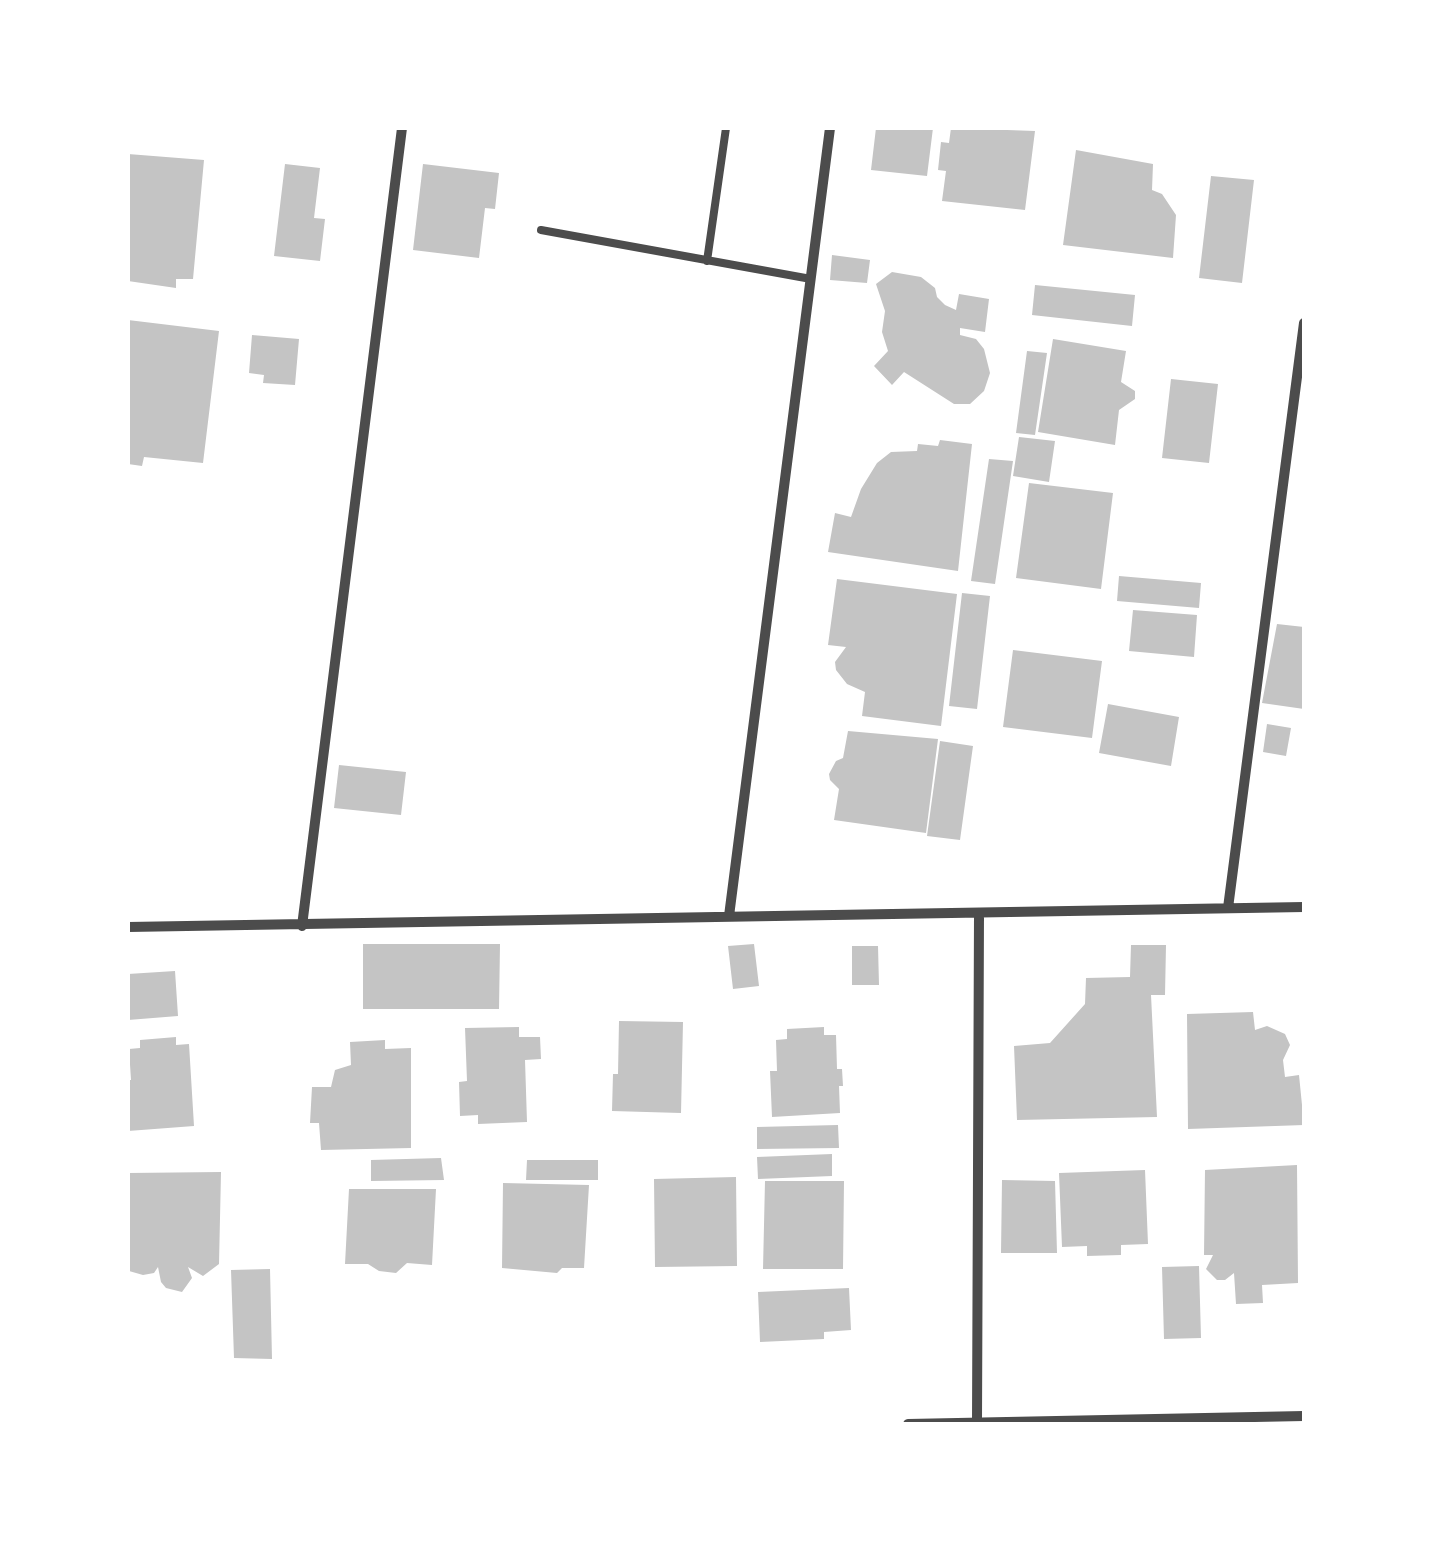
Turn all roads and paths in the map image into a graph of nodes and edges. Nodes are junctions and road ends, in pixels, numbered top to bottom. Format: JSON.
{"nodes":[{"id":1,"x":402,"y":128,"type":"edge"},
{"id":2,"x":726,"y":128,"type":"edge"},
{"id":3,"x":830,"y":128,"type":"edge"},
{"id":4,"x":542,"y":230,"type":"dead end"},
{"id":5,"x":707,"y":261,"type":"junction"},
{"id":6,"x":811,"y":279,"type":"junction"},
{"id":7,"x":1304,"y":323,"type":"edge"},
{"id":8,"x":1304,"y":906,"type":"edge"},
{"id":9,"x":1228,"y":908,"type":"junction"},
{"id":10,"x":979,"y":914,"type":"junction"},
{"id":11,"x":729,"y":916,"type":"junction"},
{"id":12,"x":302,"y":926,"type":"junction"},
{"id":13,"x":128,"y":927,"type":"edge"},
{"id":14,"x":1304,"y":1416,"type":"edge"},
{"id":15,"x":978,"y":1422,"type":"edge"},
{"id":16,"x":908,"y":1424,"type":"edge"}],
"edges":[{"from":1,"to":12,"type":"street"},
{"from":2,"to":5,"type":"lane"},
{"from":3,"to":6,"type":"street"},
{"from":4,"to":5,"type":"lane"},
{"from":5,"to":6,"type":"lane"},
{"from":6,"to":11,"type":"street"},
{"from":7,"to":9,"type":"street"},
{"from":8,"to":9,"type":"street"},
{"from":9,"to":10,"type":"street"},
{"from":10,"to":11,"type":"street"},
{"from":10,"to":15,"type":"street"},
{"from":11,"to":12,"type":"street"},
{"from":12,"to":13,"type":"street"},
{"from":14,"to":15,"type":"street"},
{"from":15,"to":16,"type":"street"}]}
